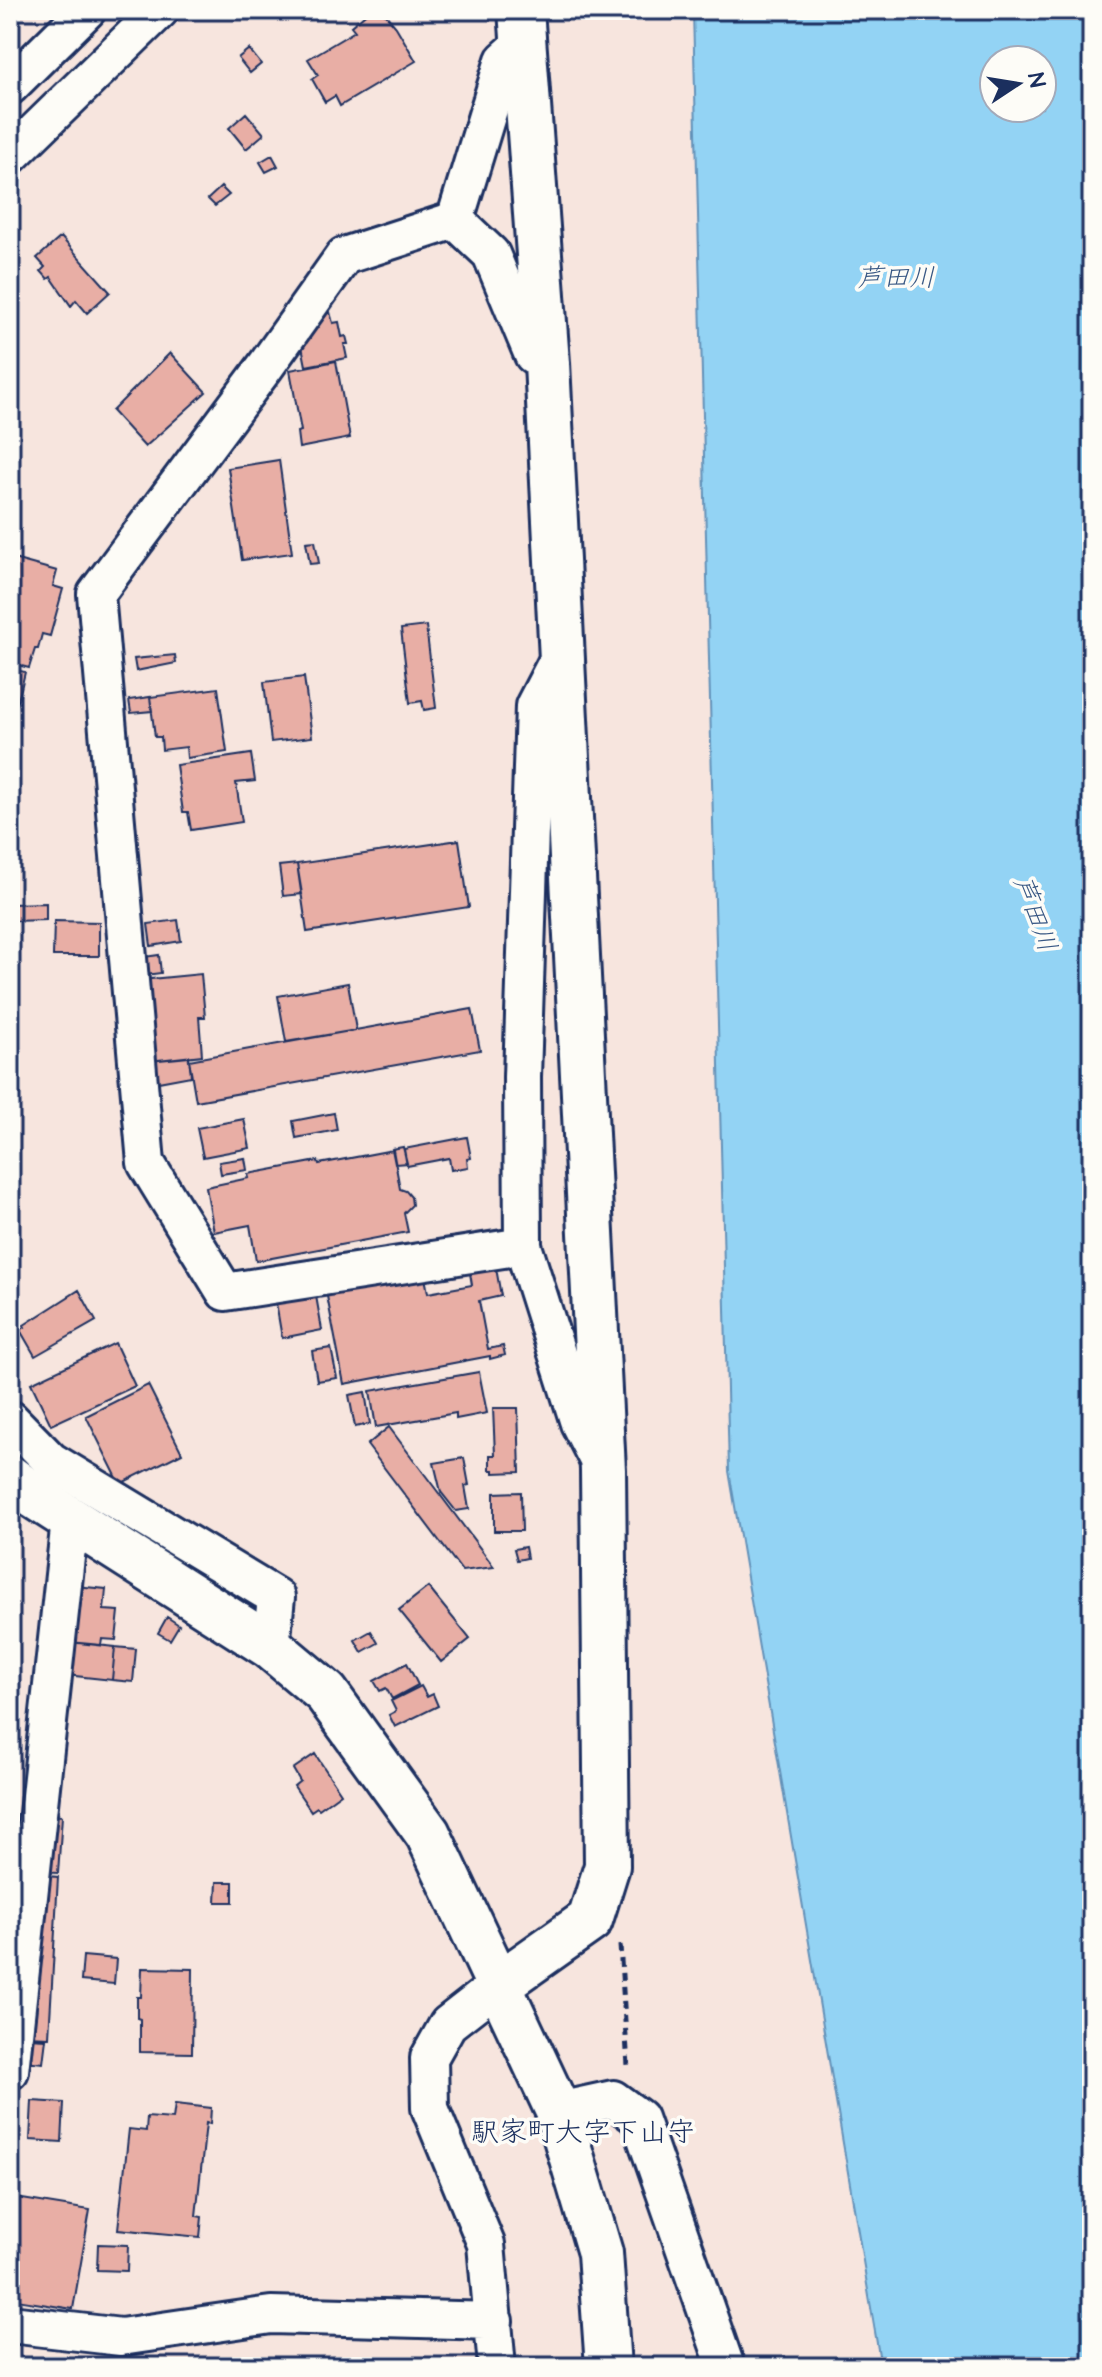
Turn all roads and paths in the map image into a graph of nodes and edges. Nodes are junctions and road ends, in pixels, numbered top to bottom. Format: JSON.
{"nodes":[{"id":1,"x":87,"y":10,"type":"edge"},
{"id":2,"x":160,"y":10,"type":"edge"},
{"id":3,"x":522,"y":26,"type":"edge"},
{"id":4,"x":10,"y":86,"type":"edge"},
{"id":5,"x":10,"y":156,"type":"edge"},
{"id":6,"x":455,"y":220,"type":"junction"},
{"id":7,"x":547,"y":363,"type":"junction"},
{"id":8,"x":561,"y":654,"type":"junction"},
{"id":9,"x":523,"y":1246,"type":"junction"},
{"id":10,"x":10,"y":1419,"type":"edge"},
{"id":11,"x":603,"y":1470,"type":"junction"},
{"id":12,"x":10,"y":1478,"type":"edge"},
{"id":13,"x":70,"y":1520,"type":"junction"},
{"id":14,"x":271,"y":1647,"type":"junction"},
{"id":15,"x":498,"y":1985,"type":"junction"},
{"id":16,"x":10,"y":2071,"type":"edge"},
{"id":17,"x":558,"y":2111,"type":"junction"},
{"id":18,"x":494,"y":2321,"type":"junction"},
{"id":19,"x":10,"y":2324,"type":"edge"},
{"id":20,"x":497,"y":2367,"type":"edge"},
{"id":21,"x":608,"y":2367,"type":"edge"},
{"id":22,"x":726,"y":2367,"type":"edge"}],
"edges":[{"from":1,"to":4,"type":"street"},
{"from":2,"to":5,"type":"street"},
{"from":3,"to":6,"type":"street"},
{"from":3,"to":7,"type":"street"},
{"from":6,"to":7,"type":"street"},
{"from":6,"to":9,"type":"street"},
{"from":7,"to":8,"type":"street"},
{"from":8,"to":9,"type":"street"},
{"from":8,"to":11,"type":"street"},
{"from":9,"to":11,"type":"street"},
{"from":10,"to":14,"type":"street"},
{"from":11,"to":15,"type":"street"},
{"from":12,"to":13,"type":"street"},
{"from":13,"to":14,"type":"street"},
{"from":13,"to":16,"type":"street"},
{"from":14,"to":15,"type":"street"},
{"from":15,"to":17,"type":"street"},
{"from":15,"to":18,"type":"street"},
{"from":17,"to":21,"type":"street"},
{"from":17,"to":22,"type":"street"},
{"from":18,"to":19,"type":"street"},
{"from":18,"to":20,"type":"street"}]}
